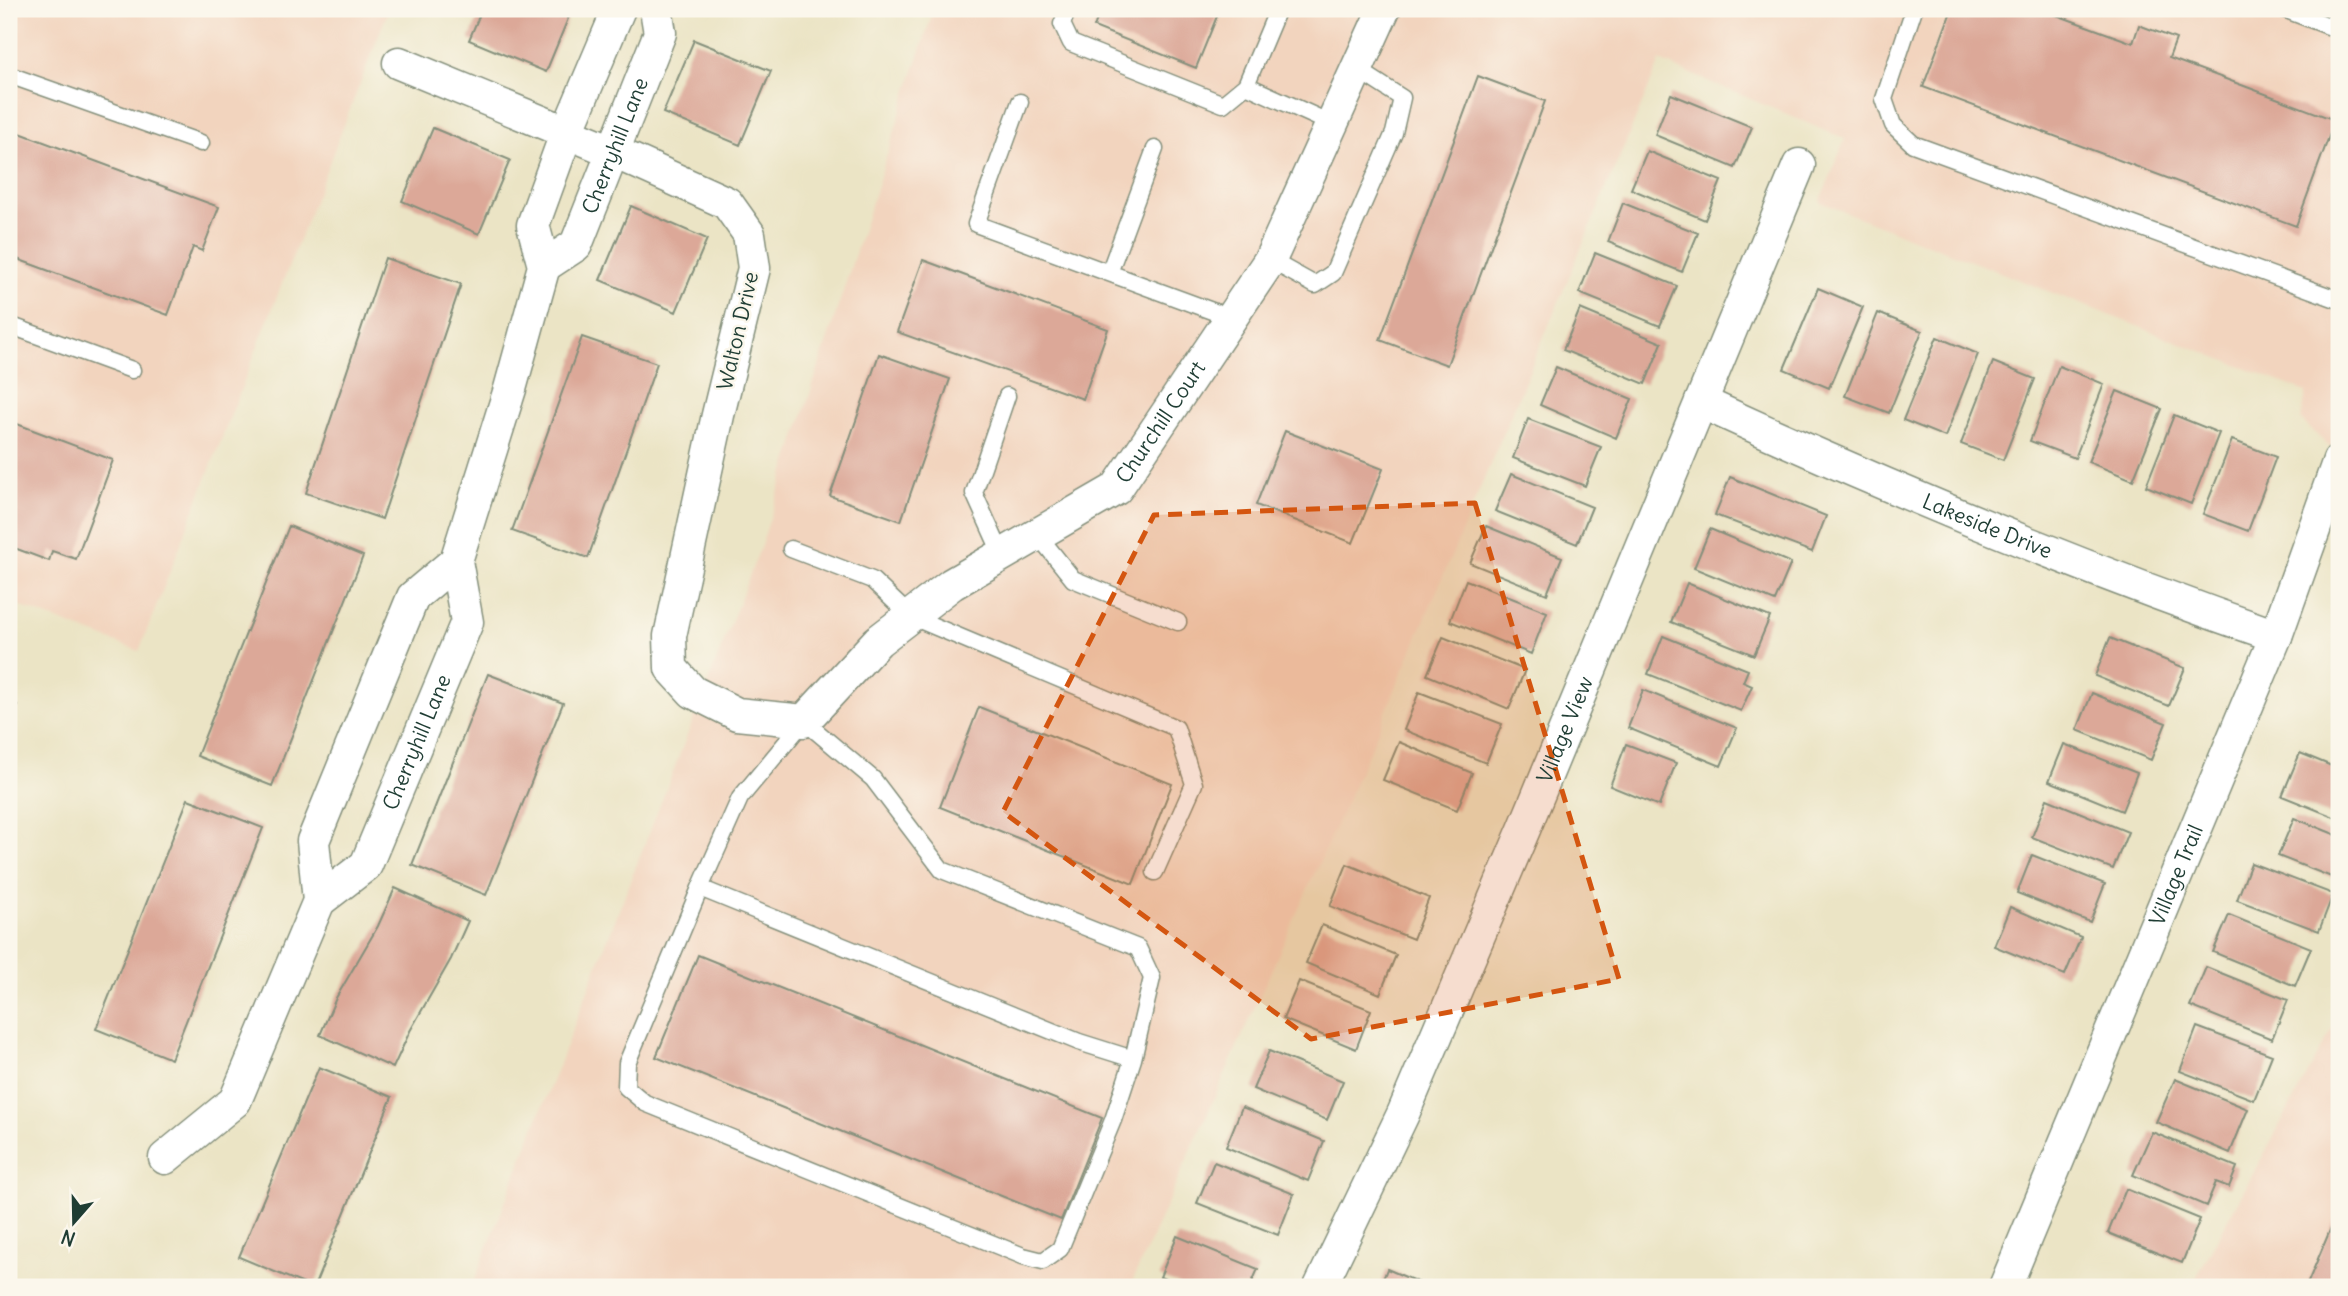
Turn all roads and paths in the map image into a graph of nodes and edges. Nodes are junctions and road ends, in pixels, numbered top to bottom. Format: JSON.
{"nodes":[{"id":1,"x":619,"y":9,"type":"edge"},
{"id":2,"x":656,"y":9,"type":"edge"},
{"id":3,"x":1068,"y":9,"type":"edge"},
{"id":4,"x":1278,"y":9,"type":"edge"},
{"id":5,"x":1384,"y":9,"type":"edge"},
{"id":6,"x":1914,"y":9,"type":"edge"},
{"id":7,"x":2284,"y":9,"type":"edge"},
{"id":8,"x":2339,"y":30,"type":"edge"},
{"id":9,"x":399,"y":63,"type":"dead end"},
{"id":10,"x":1357,"y":69,"type":"junction"},
{"id":11,"x":9,"y":75,"type":"edge"},
{"id":12,"x":1246,"y":85,"type":"junction"},
{"id":13,"x":1020,"y":102,"type":"dead end"},
{"id":14,"x":1332,"y":124,"type":"junction"},
{"id":15,"x":566,"y":134,"type":"junction"},
{"id":16,"x":201,"y":143,"type":"dead end"},
{"id":17,"x":1155,"y":149,"type":"dead end"},
{"id":18,"x":612,"y":151,"type":"junction"},
{"id":19,"x":1799,"y":165,"type":"dead end"},
{"id":20,"x":1270,"y":260,"type":"junction"},
{"id":21,"x":544,"y":266,"type":"junction"},
{"id":22,"x":1109,"y":273,"type":"junction"},
{"id":23,"x":2339,"y":300,"type":"edge"},
{"id":24,"x":1231,"y":318,"type":"junction"},
{"id":25,"x":9,"y":325,"type":"edge"},
{"id":26,"x":132,"y":370,"type":"dead end"},
{"id":27,"x":1007,"y":396,"type":"dead end"},
{"id":28,"x":1701,"y":402,"type":"junction"},
{"id":29,"x":2339,"y":460,"type":"edge"},
{"id":30,"x":1037,"y":534,"type":"junction"},
{"id":31,"x":791,"y":549,"type":"dead end"},
{"id":32,"x":1002,"y":555,"type":"junction"},
{"id":33,"x":456,"y":561,"type":"junction"},
{"id":34,"x":911,"y":616,"type":"junction"},
{"id":35,"x":1178,"y":622,"type":"dead end"},
{"id":36,"x":2276,"y":636,"type":"junction"},
{"id":37,"x":804,"y":721,"type":"junction"},
{"id":38,"x":1155,"y":872,"type":"dead end"},
{"id":39,"x":700,"y":888,"type":"junction"},
{"id":40,"x":319,"y":901,"type":"junction"},
{"id":41,"x":1133,"y":1059,"type":"junction"},
{"id":42,"x":165,"y":1158,"type":"dead end"},
{"id":43,"x":1320,"y":1287,"type":"edge"},
{"id":44,"x":2005,"y":1287,"type":"edge"}],
"edges":[{"from":1,"to":15,"type":"street"},
{"from":2,"to":18,"type":"street","name":"Cherryhill Lane"},
{"from":3,"to":12,"type":"lane"},
{"from":4,"to":12,"type":"lane"},
{"from":5,"to":10,"type":"street","name":"Churchill Court"},
{"from":6,"to":23,"type":"lane"},
{"from":7,"to":8,"type":"lane"},
{"from":9,"to":15,"type":"street","name":"Walton Drive"},
{"from":10,"to":14,"type":"street","name":"Churchill Court"},
{"from":10,"to":20,"type":"lane"},
{"from":11,"to":16,"type":"lane"},
{"from":12,"to":14,"type":"lane"},
{"from":13,"to":22,"type":"lane"},
{"from":14,"to":20,"type":"street","name":"Churchill Court"},
{"from":15,"to":18,"type":"street","name":"Walton Drive"},
{"from":15,"to":21,"type":"street"},
{"from":17,"to":22,"type":"lane"},
{"from":18,"to":21,"type":"street","name":"Cherryhill Lane"},
{"from":18,"to":37,"type":"street","name":"Walton Drive"},
{"from":19,"to":28,"type":"street","name":"Village View"},
{"from":20,"to":24,"type":"street","name":"Churchill Court"},
{"from":21,"to":33,"type":"street","name":"Cherryhill Lane"},
{"from":22,"to":24,"type":"lane"},
{"from":24,"to":30,"type":"street","name":"Churchill Court"},
{"from":25,"to":26,"type":"lane"},
{"from":27,"to":32,"type":"lane"},
{"from":28,"to":36,"type":"street","name":"Lakeside Drive"},
{"from":28,"to":43,"type":"street","name":"Village View"},
{"from":29,"to":36,"type":"street","name":"Village Trail"},
{"from":30,"to":32,"type":"street","name":"Churchill Court"},
{"from":30,"to":35,"type":"lane"},
{"from":31,"to":34,"type":"lane"},
{"from":32,"to":34,"type":"street","name":"Churchill Court"},
{"from":33,"to":40,"type":"street","name":"Cherryhill Lane"},
{"from":33,"to":40,"type":"street","name":"Cherryhill Lane"},
{"from":34,"to":37,"type":"street","name":"Churchill Court"},
{"from":34,"to":38,"type":"lane"},
{"from":36,"to":44,"type":"street","name":"Village Trail"},
{"from":37,"to":39,"type":"lane"},
{"from":37,"to":41,"type":"lane"},
{"from":39,"to":41,"type":"lane"},
{"from":39,"to":41,"type":"lane"},
{"from":40,"to":42,"type":"street","name":"Cherryhill Lane"}]}
